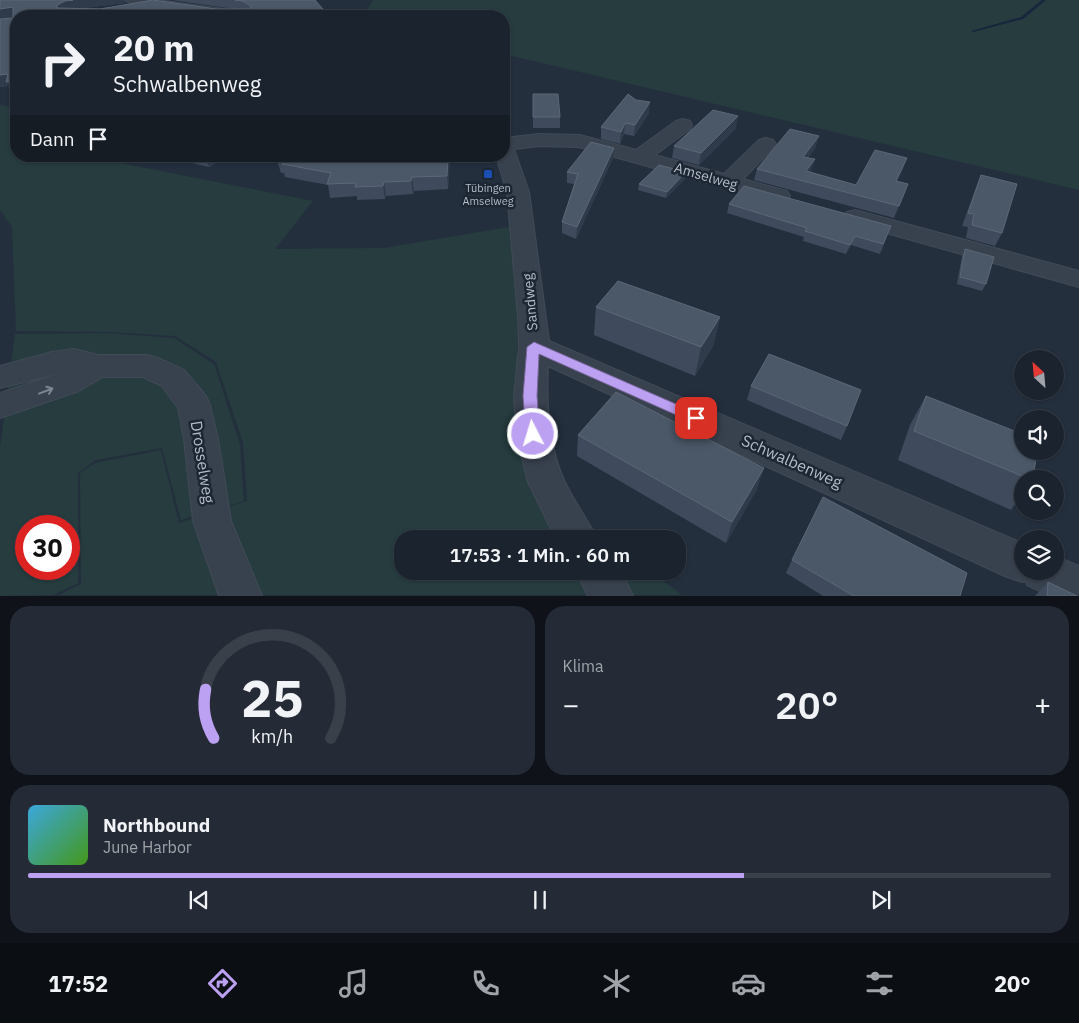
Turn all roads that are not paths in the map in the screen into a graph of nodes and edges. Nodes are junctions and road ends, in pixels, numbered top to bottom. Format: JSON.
{"nodes":[{"id":1,"x":128,"y":5,"type":"edge"},
{"id":2,"x":203,"y":10,"type":"edge"},
{"id":3,"x":683,"y":125,"type":"dead end"},
{"id":4,"x":510,"y":143,"type":"edge"},
{"id":5,"x":766,"y":144,"type":"dead end"},
{"id":6,"x":640,"y":158,"type":"junction"},
{"id":7,"x":508,"y":162,"type":"edge"},
{"id":8,"x":729,"y":182,"type":"junction"},
{"id":9,"x":799,"y":202,"type":"edge"},
{"id":10,"x":834,"y":212,"type":"edge"},
{"id":11,"x":1079,"y":279,"type":"edge"},
{"id":12,"x":534,"y":347,"type":"junction"},
{"id":13,"x":98,"y":366,"type":"junction"},
{"id":14,"x":0,"y":377,"type":"edge"},
{"id":15,"x":0,"y":406,"type":"edge"},
{"id":16,"x":572,"y":530,"type":"edge"},
{"id":17,"x":1014,"y":558,"type":"edge"},
{"id":18,"x":602,"y":580,"type":"edge"},
{"id":19,"x":1062,"y":580,"type":"edge"},
{"id":20,"x":1079,"y":588,"type":"edge"},
{"id":21,"x":241,"y":596,"type":"edge"},
{"id":22,"x":612,"y":596,"type":"edge"}],
"edges":[{"from":1,"to":2,"type":"street"},
{"from":3,"to":6,"type":"street"},
{"from":4,"to":6,"type":"street","name":"Amselweg"},
{"from":5,"to":8,"type":"street"},
{"from":6,"to":8,"type":"street","name":"Amselweg"},
{"from":7,"to":12,"type":"street","name":"Sandweg"},
{"from":8,"to":9,"type":"street","name":"Amselweg"},
{"from":10,"to":11,"type":"street"},
{"from":12,"to":16,"type":"street","name":"Sandweg"},
{"from":12,"to":17,"type":"street","name":"Schwalbenweg"},
{"from":13,"to":14,"type":"street","name":"Drosselweg"},
{"from":15,"to":13,"type":"street","name":"Drosselweg","one_way":true},
{"from":13,"to":21,"type":"street","name":"Drosselweg"},
{"from":18,"to":22,"type":"street"},
{"from":19,"to":20,"type":"street"}]}
